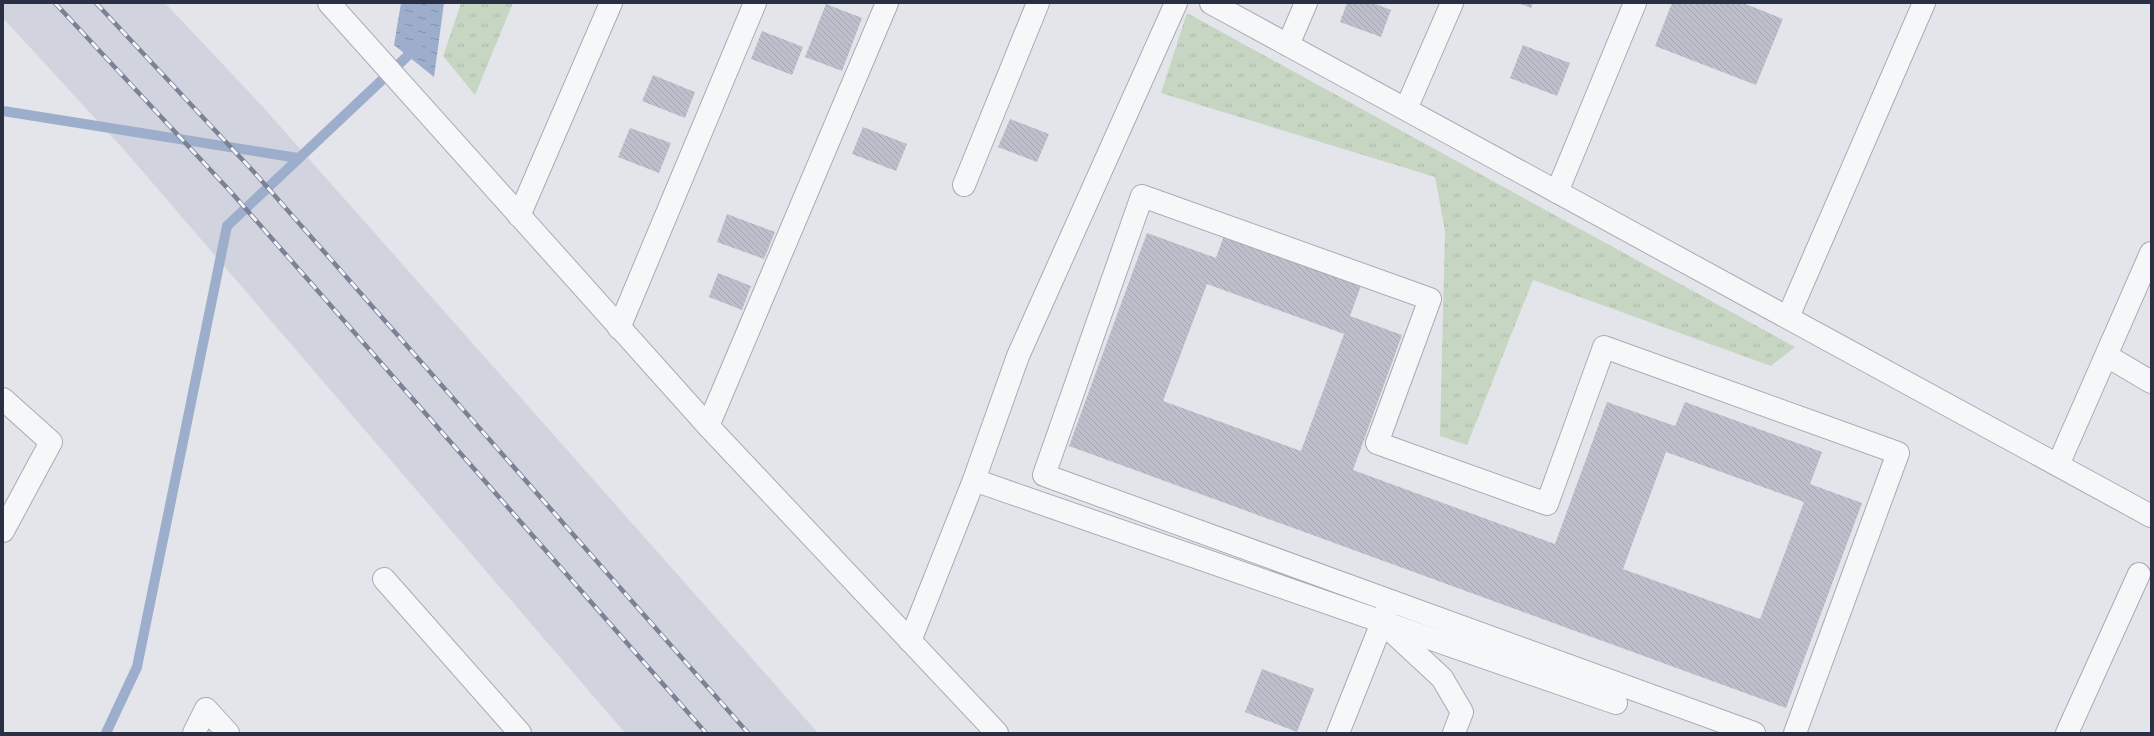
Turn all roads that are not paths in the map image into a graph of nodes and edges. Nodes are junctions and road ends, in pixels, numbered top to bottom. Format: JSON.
{"nodes":[{"id":1,"x":329,"y":3,"type":"edge"},
{"id":2,"x":611,"y":3,"type":"edge"},
{"id":3,"x":755,"y":3,"type":"edge"},
{"id":4,"x":887,"y":3,"type":"edge"},
{"id":5,"x":1038,"y":3,"type":"edge"},
{"id":6,"x":1176,"y":3,"type":"edge"},
{"id":7,"x":1211,"y":3,"type":"edge"},
{"id":8,"x":1306,"y":3,"type":"edge"},
{"id":9,"x":1452,"y":3,"type":"edge"},
{"id":10,"x":1635,"y":3,"type":"edge"},
{"id":11,"x":1924,"y":3,"type":"edge"},
{"id":12,"x":1288,"y":45,"type":"junction"},
{"id":13,"x":1406,"y":110,"type":"junction"},
{"id":14,"x":964,"y":185,"type":"dead end"},
{"id":15,"x":1557,"y":192,"type":"junction"},
{"id":16,"x":519,"y":216,"type":"junction"},
{"id":17,"x":2151,"y":253,"type":"edge"},
{"id":18,"x":1788,"y":317,"type":"junction"},
{"id":19,"x":619,"y":328,"type":"junction"},
{"id":20,"x":2107,"y":356,"type":"junction"},
{"id":21,"x":2151,"y":382,"type":"edge"},
{"id":22,"x":3,"y":399,"type":"edge"},
{"id":23,"x":708,"y":426,"type":"junction"},
{"id":24,"x":2058,"y":465,"type":"junction"},
{"id":25,"x":974,"y":480,"type":"junction"},
{"id":26,"x":2151,"y":516,"type":"edge"},
{"id":27,"x":3,"y":531,"type":"edge"},
{"id":28,"x":2139,"y":574,"type":"dead end"},
{"id":29,"x":384,"y":579,"type":"dead end"},
{"id":30,"x":1390,"y":602,"type":"junction"},
{"id":31,"x":1382,"y":622,"type":"junction"},
{"id":32,"x":910,"y":641,"type":"junction"},
{"id":33,"x":1616,"y":704,"type":"dead end"},
{"id":34,"x":194,"y":733,"type":"edge"},
{"id":35,"x":228,"y":733,"type":"edge"},
{"id":36,"x":520,"y":733,"type":"edge"},
{"id":37,"x":997,"y":733,"type":"edge"},
{"id":38,"x":1338,"y":733,"type":"edge"},
{"id":39,"x":1454,"y":733,"type":"edge"},
{"id":40,"x":1754,"y":733,"type":"edge"},
{"id":41,"x":1795,"y":733,"type":"edge"},
{"id":42,"x":2067,"y":733,"type":"edge"}],
"edges":[{"from":1,"to":16,"type":"street"},
{"from":2,"to":16,"type":"street"},
{"from":3,"to":19,"type":"street"},
{"from":4,"to":23,"type":"street"},
{"from":5,"to":14,"type":"street"},
{"from":6,"to":25,"type":"street"},
{"from":7,"to":12,"type":"street"},
{"from":8,"to":12,"type":"street"},
{"from":9,"to":13,"type":"street"},
{"from":10,"to":15,"type":"street"},
{"from":11,"to":18,"type":"street"},
{"from":12,"to":13,"type":"street"},
{"from":13,"to":15,"type":"street"},
{"from":15,"to":18,"type":"street"},
{"from":16,"to":19,"type":"street"},
{"from":17,"to":20,"type":"street"},
{"from":18,"to":24,"type":"street"},
{"from":19,"to":23,"type":"street"},
{"from":20,"to":21,"type":"street"},
{"from":20,"to":24,"type":"street"},
{"from":22,"to":27,"type":"street"},
{"from":23,"to":32,"type":"street"},
{"from":24,"to":26,"type":"street"},
{"from":25,"to":31,"type":"street"},
{"from":25,"to":32,"type":"street"},
{"from":28,"to":42,"type":"street"},
{"from":29,"to":36,"type":"street"},
{"from":30,"to":31,"type":"street"},
{"from":30,"to":40,"type":"street"},
{"from":30,"to":41,"type":"street"},
{"from":31,"to":33,"type":"street"},
{"from":31,"to":38,"type":"street"},
{"from":31,"to":39,"type":"street"},
{"from":32,"to":37,"type":"street"},
{"from":34,"to":35,"type":"street"}]}
